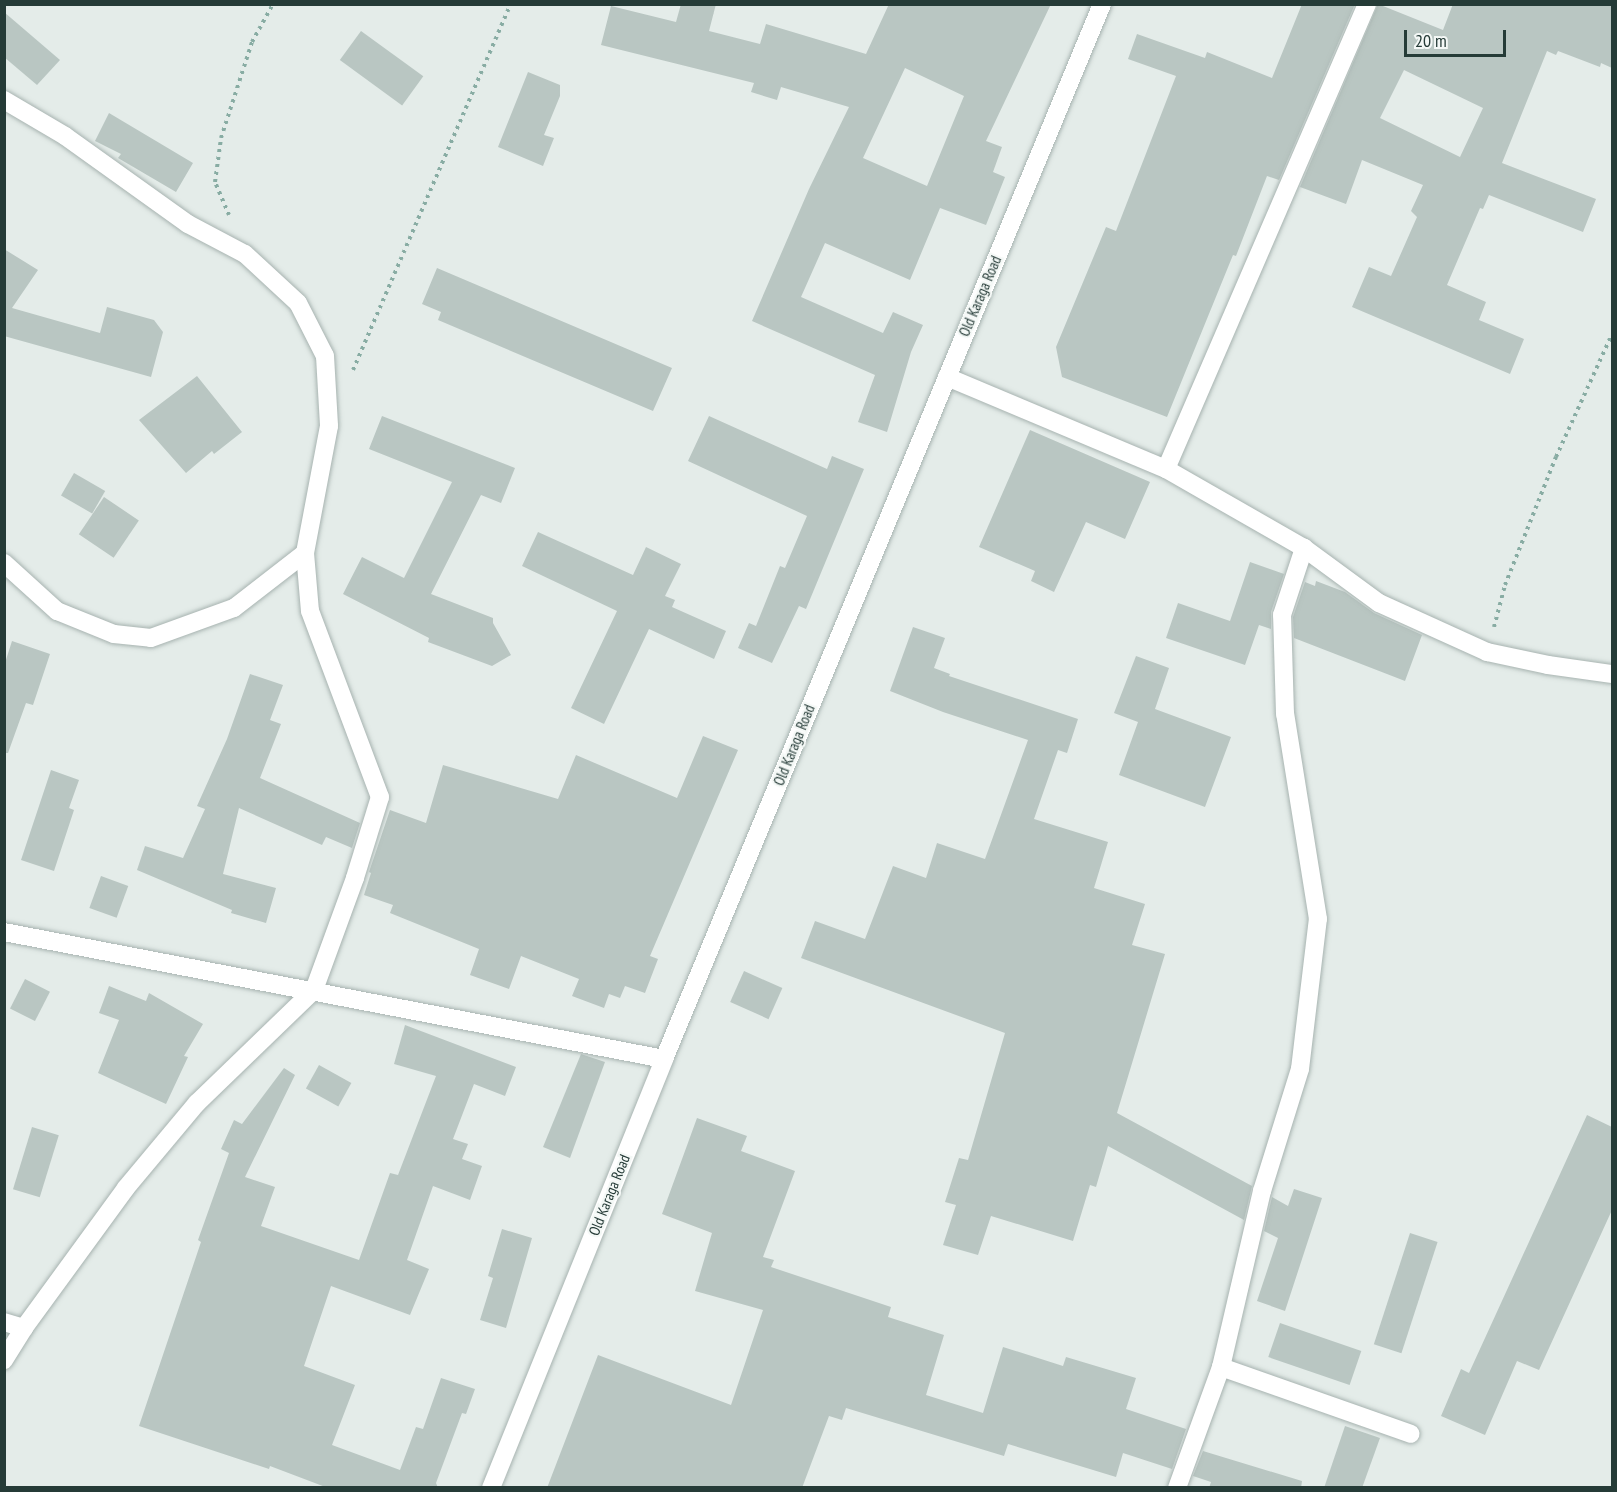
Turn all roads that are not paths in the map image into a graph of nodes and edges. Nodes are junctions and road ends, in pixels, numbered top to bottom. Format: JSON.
{"nodes":[{"id":1,"x":1102,"y":4,"type":"edge"},
{"id":2,"x":1367,"y":4,"type":"edge"},
{"id":3,"x":4,"y":100,"type":"edge"},
{"id":4,"x":947,"y":377,"type":"junction"},
{"id":5,"x":1166,"y":469,"type":"junction"},
{"id":6,"x":1304,"y":548,"type":"junction"},
{"id":7,"x":305,"y":553,"type":"junction"},
{"id":8,"x":4,"y":563,"type":"edge"},
{"id":9,"x":1612,"y":674,"type":"edge"},
{"id":10,"x":4,"y":932,"type":"edge"},
{"id":11,"x":314,"y":990,"type":"junction"},
{"id":12,"x":664,"y":1059,"type":"junction"},
{"id":13,"x":4,"y":1322,"type":"edge"},
{"id":14,"x":24,"y":1328,"type":"junction"},
{"id":15,"x":4,"y":1360,"type":"edge"},
{"id":16,"x":1221,"y":1367,"type":"junction"},
{"id":17,"x":1411,"y":1434,"type":"dead end"},
{"id":18,"x":491,"y":1488,"type":"edge"},
{"id":19,"x":1177,"y":1488,"type":"edge"}],
"edges":[{"from":1,"to":4,"type":"street","name":"Old Karaga Road"},
{"from":2,"to":5,"type":"street"},
{"from":3,"to":7,"type":"street"},
{"from":4,"to":5,"type":"street"},
{"from":4,"to":12,"type":"street","name":"Old Karaga Road"},
{"from":5,"to":6,"type":"street"},
{"from":6,"to":9,"type":"street"},
{"from":6,"to":16,"type":"street"},
{"from":7,"to":8,"type":"street"},
{"from":7,"to":11,"type":"street"},
{"from":10,"to":11,"type":"street"},
{"from":11,"to":12,"type":"street"},
{"from":11,"to":14,"type":"street"},
{"from":12,"to":18,"type":"street","name":"Old Karaga Road"},
{"from":13,"to":14,"type":"street"},
{"from":14,"to":15,"type":"street"},
{"from":16,"to":17,"type":"street"},
{"from":16,"to":19,"type":"street"}]}
